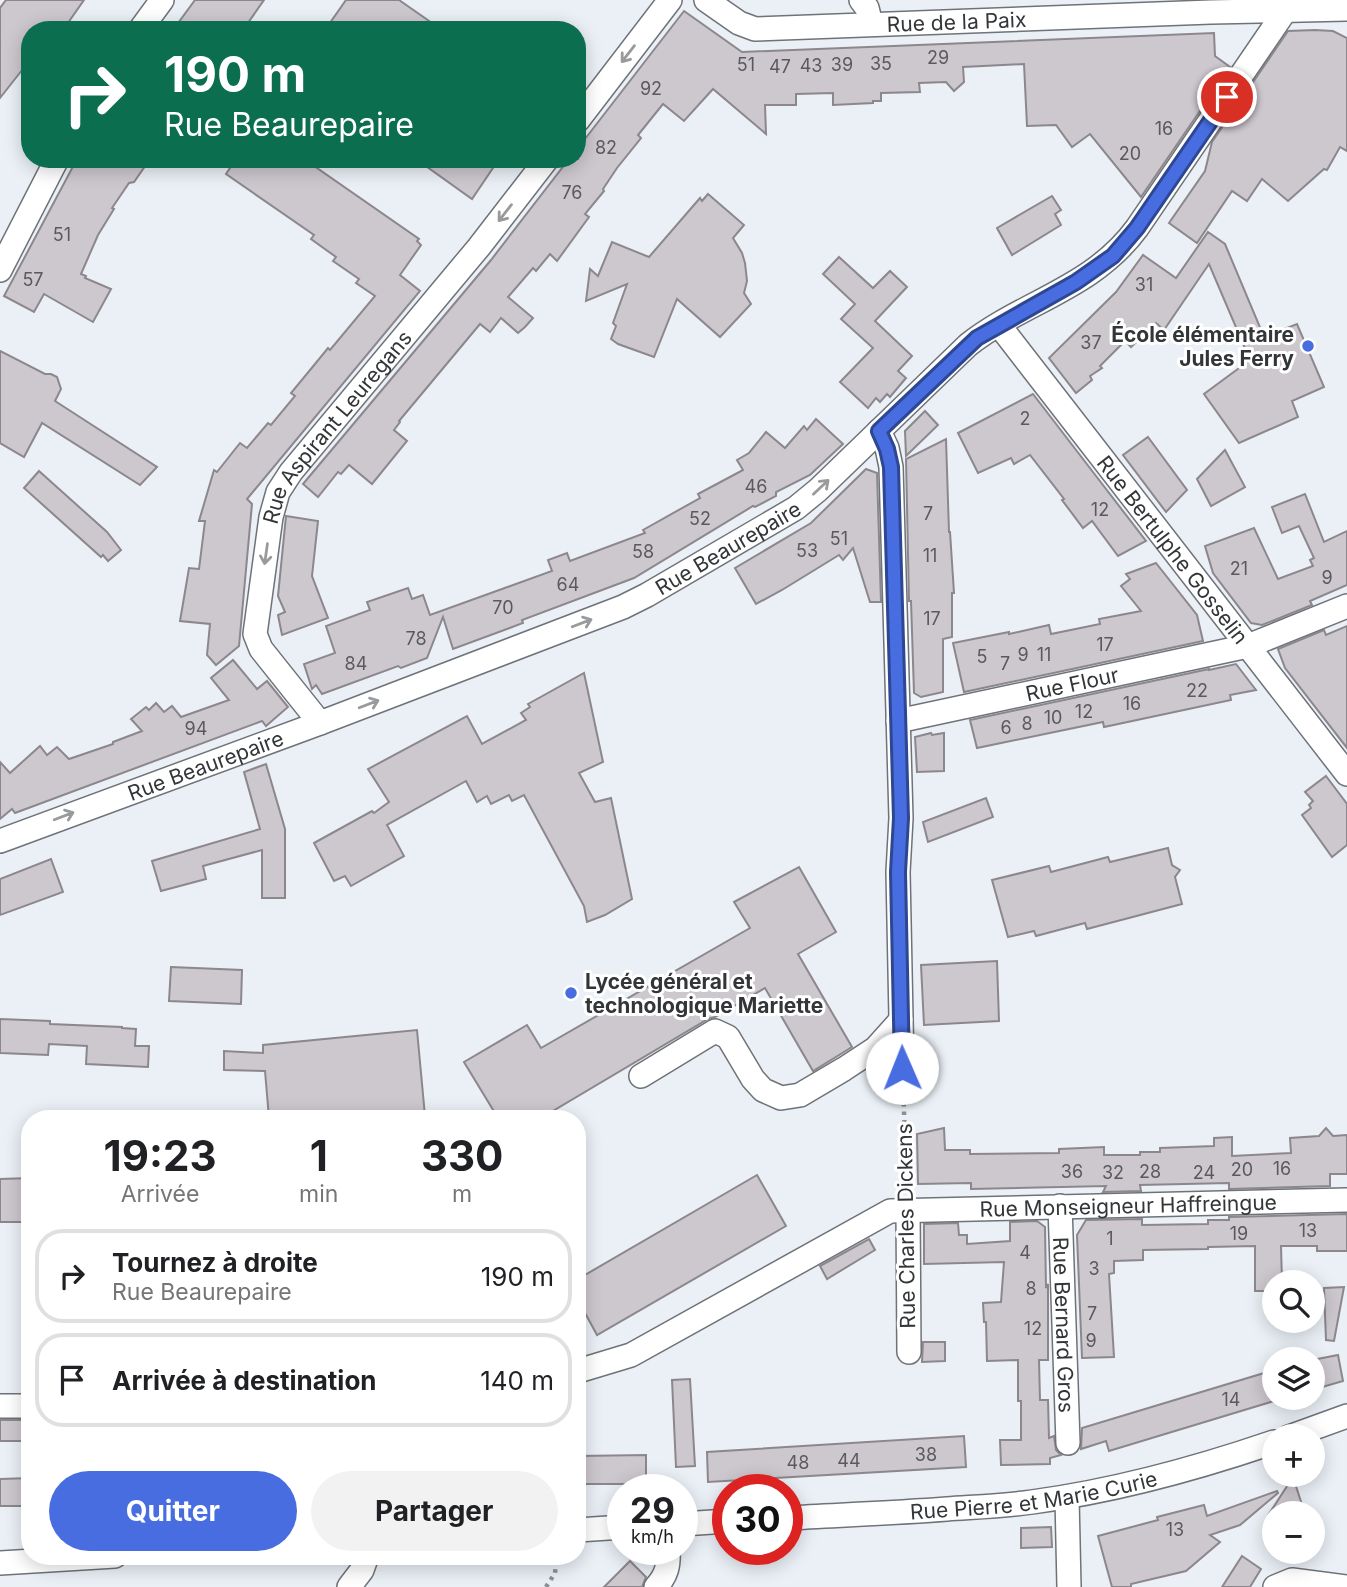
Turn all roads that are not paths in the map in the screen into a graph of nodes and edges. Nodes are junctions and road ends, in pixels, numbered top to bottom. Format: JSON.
{"nodes":[{"id":1,"x":162,"y":0,"type":"edge"},
{"id":2,"x":670,"y":0,"type":"edge"},
{"id":3,"x":706,"y":0,"type":"edge"},
{"id":4,"x":861,"y":0,"type":"edge"},
{"id":5,"x":1209,"y":6,"type":"edge"},
{"id":6,"x":1345,"y":8,"type":"edge"},
{"id":7,"x":943,"y":11,"type":"edge"},
{"id":8,"x":1285,"y":11,"type":"junction"},
{"id":9,"x":146,"y":21,"type":"edge"},
{"id":10,"x":871,"y":24,"type":"junction"},
{"id":11,"x":586,"y":110,"type":"edge"},
{"id":12,"x":52,"y":168,"type":"edge"},
{"id":13,"x":540,"y":168,"type":"edge"},
{"id":14,"x":0,"y":268,"type":"edge"},
{"id":15,"x":999,"y":325,"type":"junction"},
{"id":16,"x":879,"y":431,"type":"junction"},
{"id":17,"x":1347,"y":606,"type":"edge"},
{"id":18,"x":1248,"y":646,"type":"junction"},
{"id":19,"x":898,"y":721,"type":"junction"},
{"id":20,"x":320,"y":723,"type":"junction"},
{"id":21,"x":1347,"y":774,"type":"edge"},
{"id":22,"x":0,"y":841,"type":"edge"},
{"id":23,"x":901,"y":1020,"type":"junction"},
{"id":24,"x":902,"y":1068,"type":"road end"},
{"id":25,"x":641,"y":1076,"type":"dead end"},
{"id":26,"x":1347,"y":1200,"type":"edge"},
{"id":27,"x":1060,"y":1206,"type":"junction"},
{"id":28,"x":908,"y":1209,"type":"junction"},
{"id":29,"x":909,"y":1352,"type":"dead end"},
{"id":30,"x":586,"y":1369,"type":"edge"},
{"id":31,"x":0,"y":1406,"type":"edge"},
{"id":32,"x":21,"y":1406,"type":"edge"},
{"id":33,"x":1347,"y":1416,"type":"edge"},
{"id":34,"x":1325,"y":1424,"type":"edge"},
{"id":35,"x":1068,"y":1443,"type":"dead end"},
{"id":36,"x":1262,"y":1446,"type":"edge"},
{"id":37,"x":1067,"y":1497,"type":"junction"},
{"id":38,"x":803,"y":1517,"type":"edge"},
{"id":39,"x":607,"y":1528,"type":"edge"},
{"id":40,"x":586,"y":1529,"type":"edge"},
{"id":41,"x":21,"y":1562,"type":"edge"},
{"id":42,"x":0,"y":1563,"type":"edge"},
{"id":43,"x":364,"y":1565,"type":"edge"},
{"id":44,"x":669,"y":1565,"type":"edge"},
{"id":45,"x":349,"y":1587,"type":"edge"},
{"id":46,"x":656,"y":1587,"type":"edge"},
{"id":47,"x":1069,"y":1587,"type":"edge"},
{"id":48,"x":1275,"y":1587,"type":"edge"},
{"id":49,"x":1346,"y":1587,"type":"edge"}],
"edges":[{"from":1,"to":9,"type":"street"},
{"from":2,"to":11,"type":"street","one_way":true},
{"from":3,"to":10,"type":"street","name":"Rue de la Paix"},
{"from":4,"to":10,"type":"street"},
{"from":5,"to":7,"type":"street","name":"Rue de la Paix"},
{"from":5,"to":8,"type":"street","name":"Rue de la Paix"},
{"from":6,"to":8,"type":"street","name":"Rue de la Paix"},
{"from":7,"to":10,"type":"street","name":"Rue de la Paix"},
{"from":8,"to":15,"type":"street","name":"Rue Beaurepaire"},
{"from":12,"to":14,"type":"street"},
{"from":13,"to":20,"type":"street","name":"Rue Aspirant Leuregans","one_way":true},
{"from":15,"to":16,"type":"street","name":"Rue Beaurepaire"},
{"from":15,"to":18,"type":"street","name":"Rue Bertulphe Gosselin"},
{"from":16,"to":19,"type":"street"},
{"from":20,"to":16,"type":"street","name":"Rue Beaurepaire","one_way":true},
{"from":17,"to":18,"type":"street","name":"Rue Flour"},
{"from":18,"to":19,"type":"street","name":"Rue Flour"},
{"from":18,"to":21,"type":"street","name":"Rue Bertulphe Gosselin"},
{"from":19,"to":23,"type":"street"},
{"from":22,"to":20,"type":"street","name":"Rue Beaurepaire","one_way":true},
{"from":23,"to":24,"type":"street"},
{"from":23,"to":25,"type":"street"},
{"from":26,"to":27,"type":"street","name":"Rue Monseigneur Haffreingue"},
{"from":27,"to":28,"type":"street","name":"Rue Monseigneur Haffreingue"},
{"from":27,"to":35,"type":"street","name":"Rue Bernard Gros"},
{"from":28,"to":29,"type":"street","name":"Rue Charles Dickens"},
{"from":28,"to":30,"type":"street","name":"Rue Monseigneur Haffreingue"},
{"from":31,"to":32,"type":"street"},
{"from":33,"to":34,"type":"street"},
{"from":36,"to":37,"type":"street","name":"Rue Pierre et Marie Curie"},
{"from":37,"to":38,"type":"street","name":"Rue Pierre et Marie Curie"},
{"from":37,"to":47,"type":"street"},
{"from":39,"to":40,"type":"street"},
{"from":41,"to":42,"type":"street"},
{"from":43,"to":45,"type":"street"},
{"from":44,"to":46,"type":"street"},
{"from":48,"to":49,"type":"street"}]}
